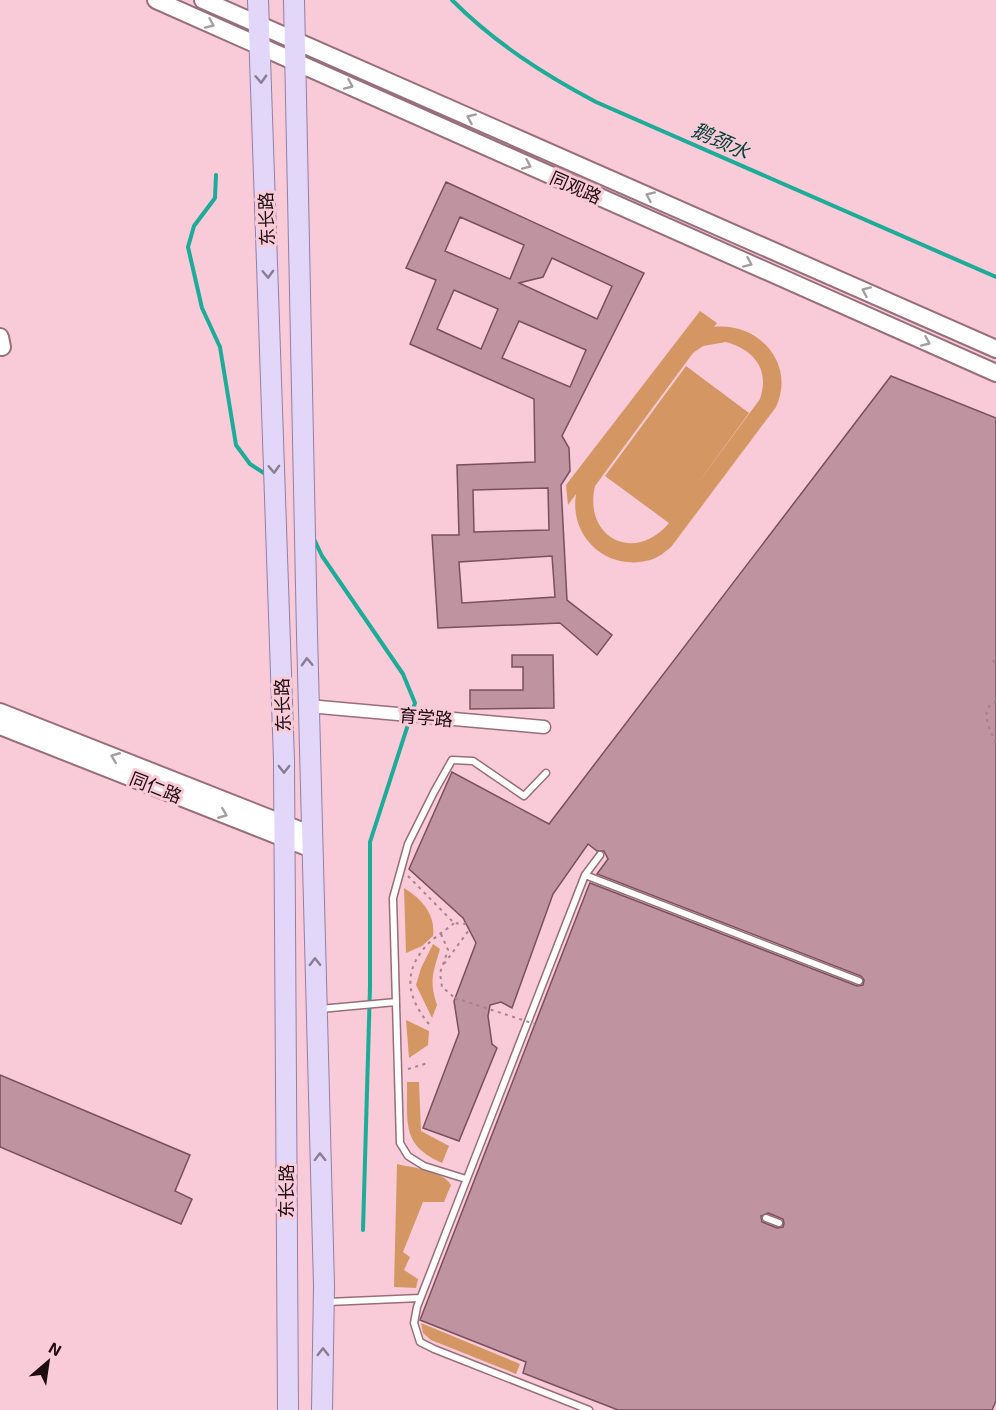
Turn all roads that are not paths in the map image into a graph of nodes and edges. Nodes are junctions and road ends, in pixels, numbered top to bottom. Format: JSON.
{"nodes":[{"id":1,"x":156,"y":0,"type":"edge"},
{"id":2,"x":203,"y":0,"type":"edge"},
{"id":3,"x":258,"y":0,"type":"edge"},
{"id":4,"x":294,"y":0,"type":"edge"},
{"id":5,"x":259,"y":25,"type":"junction"},
{"id":6,"x":295,"y":40,"type":"junction"},
{"id":7,"x":260,"y":46,"type":"junction"},
{"id":8,"x":295,"y":62,"type":"junction"},
{"id":9,"x":996,"y":349,"type":"edge"},
{"id":10,"x":996,"y":373,"type":"edge"},
{"id":11,"x":309,"y":706,"type":"junction"},
{"id":12,"x":0,"y":712,"type":"edge"},
{"id":13,"x":0,"y":726,"type":"edge"},
{"id":14,"x":544,"y":728,"type":"dead end"},
{"id":15,"x":546,"y":773,"type":"dead end"},
{"id":16,"x":169,"y":785,"type":"junction"},
{"id":17,"x":284,"y":832,"type":"junction"},
{"id":18,"x":312,"y":842,"type":"junction"},
{"id":19,"x":600,"y":855,"type":"dead end"},
{"id":20,"x":585,"y":875,"type":"junction"},
{"id":21,"x":859,"y":981,"type":"dead end"},
{"id":22,"x":396,"y":1002,"type":"junction"},
{"id":23,"x":316,"y":1009,"type":"junction"},
{"id":24,"x":466,"y":1179,"type":"junction"},
{"id":25,"x":766,"y":1218,"type":"dead end"},
{"id":26,"x":779,"y":1222,"type":"dead end"},
{"id":27,"x":420,"y":1298,"type":"junction"},
{"id":28,"x":324,"y":1302,"type":"junction"},
{"id":29,"x":288,"y":1410,"type":"edge"},
{"id":30,"x":322,"y":1410,"type":"edge"},
{"id":31,"x":589,"y":1410,"type":"edge"}],
"edges":[{"from":1,"to":7,"type":"street","name":"同观路","one_way":true},
{"from":2,"to":5,"type":"street","name":"同观路"},
{"from":3,"to":5,"type":"main road","name":"东长路"},
{"from":4,"to":6,"type":"main road","name":"东长路"},
{"from":5,"to":6,"type":"street","name":"同观路"},
{"from":5,"to":7,"type":"main road","name":"东长路"},
{"from":6,"to":8,"type":"main road","name":"东长路"},
{"from":9,"to":6,"type":"street","name":"同观路","one_way":true},
{"from":7,"to":8,"type":"street","name":"同观路"},
{"from":7,"to":17,"type":"main road","name":"东长路","one_way":true},
{"from":8,"to":10,"type":"street","name":"同观路","one_way":true},
{"from":11,"to":8,"type":"main road","name":"东长路","one_way":true},
{"from":11,"to":14,"type":"street","name":"育学路"},
{"from":11,"to":18,"type":"main road","name":"东长路"},
{"from":16,"to":12,"type":"street","name":"同仁路","one_way":true},
{"from":13,"to":16,"type":"street","name":"同仁路"},
{"from":15,"to":22,"type":"lane"},
{"from":16,"to":17,"type":"street","name":"同仁路"},
{"from":17,"to":18,"type":"street","name":"同仁路"},
{"from":17,"to":29,"type":"main road","name":"东长路"},
{"from":23,"to":18,"type":"main road","name":"东长路","one_way":true},
{"from":19,"to":20,"type":"lane"},
{"from":20,"to":21,"type":"lane"},
{"from":20,"to":24,"type":"lane"},
{"from":22,"to":23,"type":"lane"},
{"from":22,"to":24,"type":"lane"},
{"from":28,"to":23,"type":"main road","name":"东长路","one_way":true},
{"from":24,"to":27,"type":"lane"},
{"from":25,"to":26,"type":"lane"},
{"from":27,"to":28,"type":"lane"},
{"from":27,"to":31,"type":"lane"},
{"from":30,"to":28,"type":"main road","name":"东长路","one_way":true}]}
